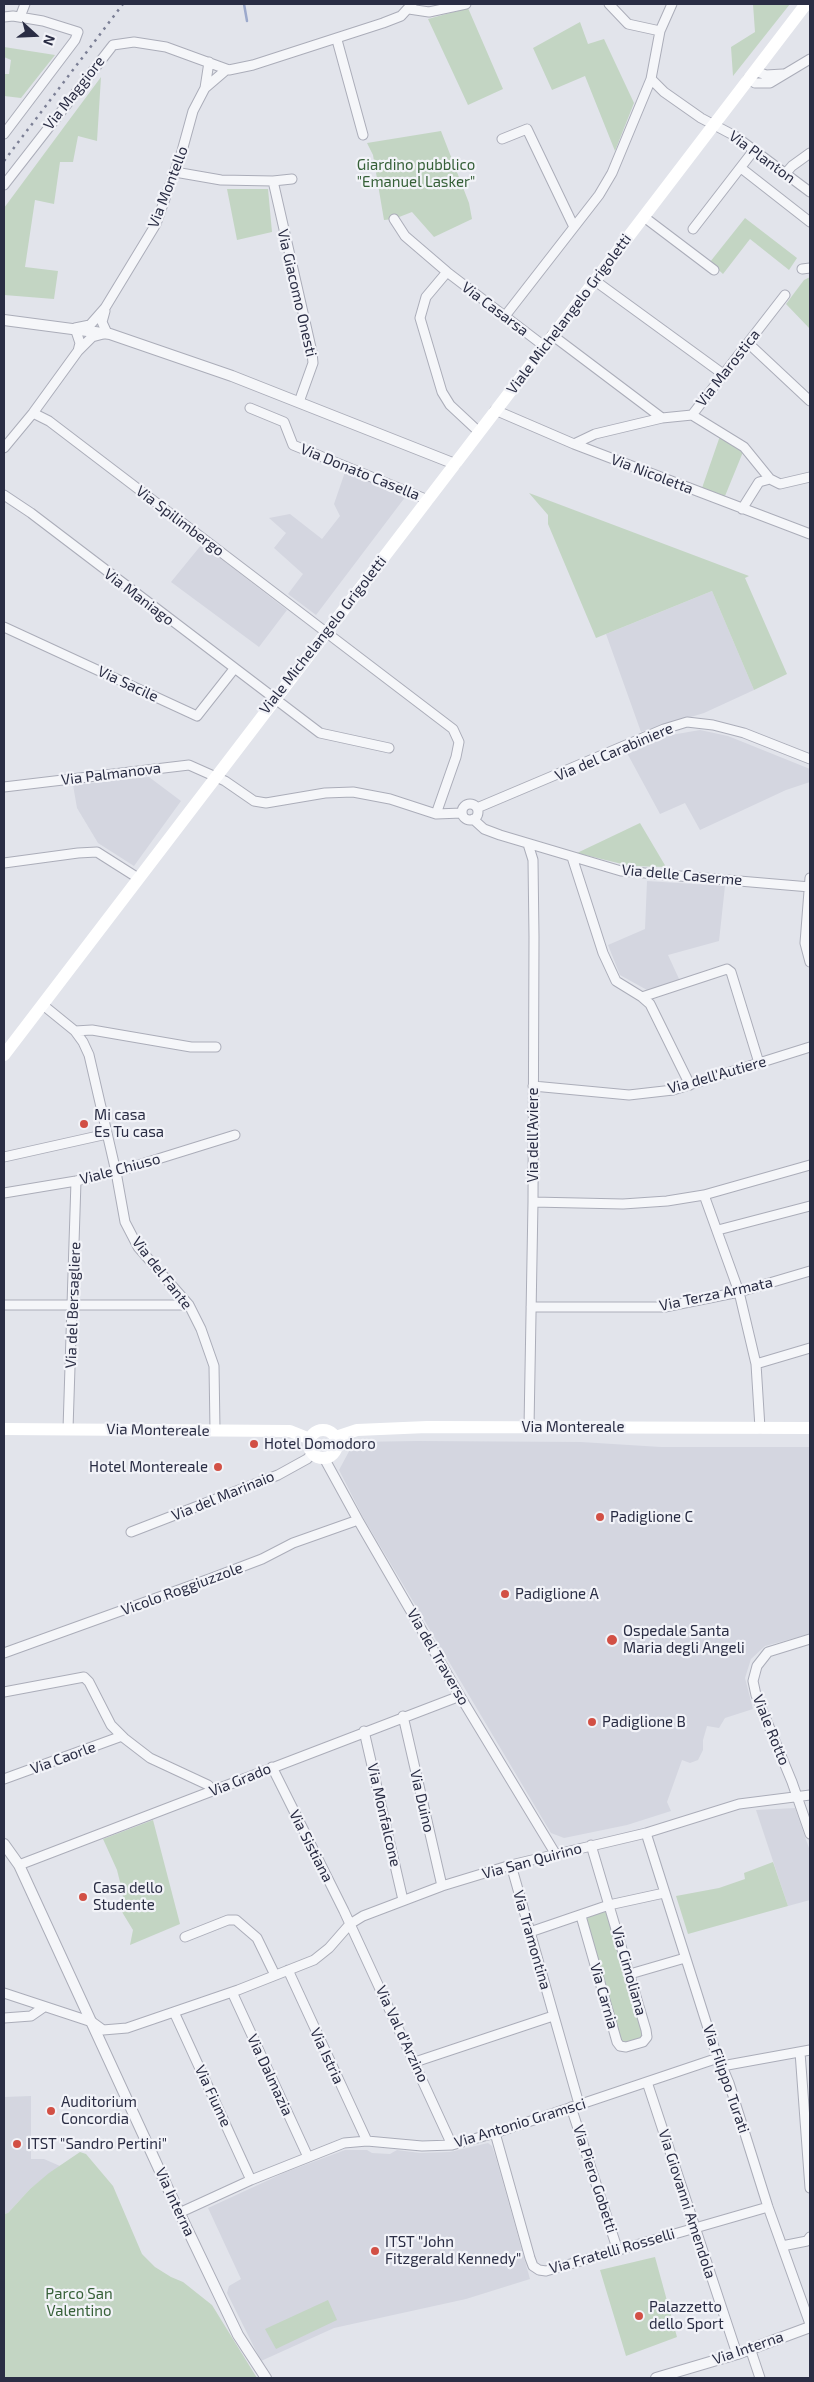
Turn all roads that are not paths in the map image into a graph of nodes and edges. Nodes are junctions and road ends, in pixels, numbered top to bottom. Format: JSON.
{"nodes":[{"id":1,"x":25,"y":4,"type":"edge"},
{"id":2,"x":466,"y":4,"type":"edge"},
{"id":3,"x":609,"y":4,"type":"edge"},
{"id":4,"x":672,"y":4,"type":"edge"},
{"id":5,"x":806,"y":4,"type":"edge"},
{"id":6,"x":411,"y":6,"type":"edge"},
{"id":7,"x":4,"y":17,"type":"edge"},
{"id":8,"x":20,"y":17,"type":"junction"},
{"id":9,"x":660,"y":31,"type":"junction"},
{"id":10,"x":337,"y":40,"type":"junction"},
{"id":11,"x":810,"y":59,"type":"edge"},
{"id":12,"x":209,"y":62,"type":"junction"},
{"id":13,"x":226,"y":70,"type":"junction"},
{"id":14,"x":752,"y":75,"type":"junction"},
{"id":15,"x":651,"y":79,"type":"junction"},
{"id":16,"x":204,"y":88,"type":"junction"},
{"id":17,"x":713,"y":124,"type":"junction"},
{"id":18,"x":4,"y":134,"type":"edge"},
{"id":19,"x":363,"y":135,"type":"dead end"},
{"id":20,"x":502,"y":139,"type":"dead end"},
{"id":21,"x":754,"y":150,"type":"junction"},
{"id":22,"x":810,"y":154,"type":"edge"},
{"id":23,"x":741,"y":168,"type":"junction"},
{"id":24,"x":175,"y":172,"type":"junction"},
{"id":25,"x":785,"y":174,"type":"junction"},
{"id":26,"x":292,"y":179,"type":"dead end"},
{"id":27,"x":273,"y":182,"type":"junction"},
{"id":28,"x":4,"y":185,"type":"edge"},
{"id":29,"x":810,"y":192,"type":"edge"},
{"id":30,"x":644,"y":217,"type":"junction"},
{"id":31,"x":394,"y":219,"type":"dead end"},
{"id":32,"x":810,"y":222,"type":"edge"},
{"id":33,"x":574,"y":227,"type":"junction"},
{"id":34,"x":693,"y":228,"type":"dead end"},
{"id":35,"x":714,"y":270,"type":"dead end"},
{"id":36,"x":447,"y":272,"type":"junction"},
{"id":37,"x":594,"y":280,"type":"junction"},
{"id":38,"x":785,"y":295,"type":"dead end"},
{"id":39,"x":105,"y":308,"type":"junction"},
{"id":40,"x":505,"y":316,"type":"junction"},
{"id":41,"x":4,"y":320,"type":"edge"},
{"id":42,"x":75,"y":328,"type":"junction"},
{"id":43,"x":107,"y":333,"type":"junction"},
{"id":44,"x":552,"y":335,"type":"junction"},
{"id":45,"x":748,"y":343,"type":"junction"},
{"id":46,"x":544,"y":346,"type":"junction"},
{"id":47,"x":78,"y":352,"type":"junction"},
{"id":48,"x":723,"y":374,"type":"junction"},
{"id":49,"x":810,"y":401,"type":"edge"},
{"id":50,"x":299,"y":402,"type":"junction"},
{"id":51,"x":250,"y":408,"type":"dead end"},
{"id":52,"x":495,"y":410,"type":"junction"},
{"id":53,"x":33,"y":414,"type":"junction"},
{"id":54,"x":692,"y":415,"type":"junction"},
{"id":55,"x":662,"y":418,"type":"junction"},
{"id":56,"x":479,"y":432,"type":"junction"},
{"id":57,"x":574,"y":444,"type":"junction"},
{"id":58,"x":4,"y":448,"type":"edge"},
{"id":59,"x":455,"y":464,"type":"junction"},
{"id":60,"x":810,"y":477,"type":"edge"},
{"id":61,"x":770,"y":479,"type":"junction"},
{"id":62,"x":4,"y":495,"type":"edge"},
{"id":63,"x":428,"y":500,"type":"junction"},
{"id":64,"x":742,"y":509,"type":"junction"},
{"id":65,"x":810,"y":534,"type":"edge"},
{"id":66,"x":4,"y":627,"type":"edge"},
{"id":67,"x":325,"y":632,"type":"junction"},
{"id":68,"x":234,"y":669,"type":"junction"},
{"id":69,"x":274,"y":699,"type":"junction"},
{"id":70,"x":389,"y":748,"type":"dead end"},
{"id":71,"x":810,"y":759,"type":"edge"},
{"id":72,"x":215,"y":776,"type":"junction"},
{"id":73,"x":4,"y":787,"type":"edge"},
{"id":74,"x":477,"y":808,"type":"junction"},
{"id":75,"x":462,"y":813,"type":"junction"},
{"id":76,"x":436,"y":814,"type":"junction"},
{"id":77,"x":474,"y":819,"type":"junction"},
{"id":78,"x":528,"y":844,"type":"junction"},
{"id":79,"x":572,"y":857,"type":"junction"},
{"id":80,"x":4,"y":863,"type":"edge"},
{"id":81,"x":138,"y":878,"type":"junction"},
{"id":82,"x":810,"y":884,"type":"edge"},
{"id":83,"x":810,"y":962,"type":"edge"},
{"id":84,"x":642,"y":996,"type":"junction"},
{"id":85,"x":42,"y":1005,"type":"junction"},
{"id":86,"x":75,"y":1031,"type":"junction"},
{"id":87,"x":216,"y":1047,"type":"dead end"},
{"id":88,"x":810,"y":1047,"type":"edge"},
{"id":89,"x":4,"y":1055,"type":"edge"},
{"id":90,"x":759,"y":1063,"type":"junction"},
{"id":91,"x":690,"y":1085,"type":"junction"},
{"id":92,"x":533,"y":1086,"type":"junction"},
{"id":93,"x":108,"y":1134,"type":"junction"},
{"id":94,"x":235,"y":1135,"type":"dead end"},
{"id":95,"x":4,"y":1157,"type":"edge"},
{"id":96,"x":810,"y":1165,"type":"edge"},
{"id":97,"x":116,"y":1172,"type":"junction"},
{"id":98,"x":76,"y":1181,"type":"junction"},
{"id":99,"x":4,"y":1193,"type":"edge"},
{"id":100,"x":704,"y":1195,"type":"junction"},
{"id":101,"x":533,"y":1202,"type":"junction"},
{"id":102,"x":810,"y":1206,"type":"edge"},
{"id":103,"x":718,"y":1230,"type":"junction"},
{"id":104,"x":810,"y":1271,"type":"edge"},
{"id":105,"x":739,"y":1292,"type":"junction"},
{"id":106,"x":74,"y":1304,"type":"junction"},
{"id":107,"x":4,"y":1305,"type":"edge"},
{"id":108,"x":190,"y":1305,"type":"junction"},
{"id":109,"x":531,"y":1307,"type":"junction"},
{"id":110,"x":810,"y":1348,"type":"edge"},
{"id":111,"x":756,"y":1364,"type":"junction"},
{"id":112,"x":529,"y":1427,"type":"junction"},
{"id":113,"x":760,"y":1428,"type":"junction"},
{"id":114,"x":810,"y":1428,"type":"edge"},
{"id":115,"x":4,"y":1429,"type":"edge"},
{"id":116,"x":68,"y":1429,"type":"junction"},
{"id":117,"x":215,"y":1430,"type":"junction"},
{"id":118,"x":336,"y":1437,"type":"junction"},
{"id":119,"x":310,"y":1439,"type":"junction"},
{"id":120,"x":318,"y":1456,"type":"junction"},
{"id":121,"x":358,"y":1520,"type":"junction"},
{"id":122,"x":131,"y":1532,"type":"dead end"},
{"id":123,"x":810,"y":1640,"type":"edge"},
{"id":124,"x":4,"y":1653,"type":"edge"},
{"id":125,"x":5,"y":1690,"type":"edge"},
{"id":126,"x":460,"y":1696,"type":"junction"},
{"id":127,"x":403,"y":1716,"type":"junction"},
{"id":128,"x":364,"y":1731,"type":"junction"},
{"id":129,"x":122,"y":1736,"type":"junction"},
{"id":130,"x":272,"y":1767,"type":"junction"},
{"id":131,"x":4,"y":1779,"type":"edge"},
{"id":132,"x":213,"y":1792,"type":"junction"},
{"id":133,"x":810,"y":1795,"type":"edge"},
{"id":134,"x":795,"y":1796,"type":"junction"},
{"id":135,"x":646,"y":1833,"type":"junction"},
{"id":136,"x":810,"y":1834,"type":"edge"},
{"id":137,"x":4,"y":1844,"type":"edge"},
{"id":138,"x":591,"y":1845,"type":"junction"},
{"id":139,"x":555,"y":1853,"type":"junction"},
{"id":140,"x":19,"y":1865,"type":"junction"},
{"id":141,"x":511,"y":1865,"type":"junction"},
{"id":142,"x":442,"y":1886,"type":"junction"},
{"id":143,"x":664,"y":1893,"type":"junction"},
{"id":144,"x":403,"y":1900,"type":"junction"},
{"id":145,"x":609,"y":1905,"type":"junction"},
{"id":146,"x":581,"y":1916,"type":"junction"},
{"id":147,"x":350,"y":1924,"type":"junction"},
{"id":148,"x":530,"y":1932,"type":"junction"},
{"id":149,"x":185,"y":1937,"type":"dead end"},
{"id":150,"x":685,"y":1958,"type":"junction"},
{"id":151,"x":288,"y":1970,"type":"junction"},
{"id":152,"x":630,"y":1974,"type":"junction"},
{"id":153,"x":275,"y":1975,"type":"junction"},
{"id":154,"x":232,"y":1992,"type":"junction"},
{"id":155,"x":4,"y":1993,"type":"edge"},
{"id":156,"x":44,"y":2007,"type":"junction"},
{"id":157,"x":174,"y":2012,"type":"junction"},
{"id":158,"x":553,"y":2016,"type":"junction"},
{"id":159,"x":4,"y":2018,"type":"edge"},
{"id":160,"x":92,"y":2022,"type":"junction"},
{"id":161,"x":647,"y":2037,"type":"joint"},
{"id":162,"x":810,"y":2050,"type":"edge"},
{"id":163,"x":800,"y":2052,"type":"junction"},
{"id":164,"x":415,"y":2062,"type":"junction"},
{"id":165,"x":720,"y":2062,"type":"junction"},
{"id":166,"x":647,"y":2082,"type":"junction"},
{"id":167,"x":575,"y":2106,"type":"junction"},
{"id":168,"x":495,"y":2133,"type":"junction"},
{"id":169,"x":367,"y":2141,"type":"junction"},
{"id":170,"x":452,"y":2145,"type":"junction"},
{"id":171,"x":308,"y":2157,"type":"junction"},
{"id":172,"x":252,"y":2180,"type":"junction"},
{"id":173,"x":810,"y":2188,"type":"edge"},
{"id":174,"x":768,"y":2207,"type":"junction"},
{"id":175,"x":179,"y":2213,"type":"junction"},
{"id":176,"x":695,"y":2228,"type":"junction"},
{"id":177,"x":810,"y":2237,"type":"edge"},
{"id":178,"x":782,"y":2246,"type":"junction"},
{"id":179,"x":618,"y":2251,"type":"junction"},
{"id":180,"x":810,"y":2325,"type":"edge"},
{"id":181,"x":750,"y":2348,"type":"junction"},
{"id":182,"x":737,"y":2354,"type":"junction"},
{"id":183,"x":266,"y":2378,"type":"edge"},
{"id":184,"x":656,"y":2378,"type":"edge"},
{"id":185,"x":760,"y":2378,"type":"edge"}],
"edges":[{"from":1,"to":8,"type":"street"},
{"from":2,"to":6,"type":"street"},
{"from":3,"to":9,"type":"street"},
{"from":4,"to":9,"type":"street"},
{"from":5,"to":14,"type":"main road","name":"Viale Michelangelo Grigoletti"},
{"from":6,"to":10,"type":"street"},
{"from":7,"to":8,"type":"street"},
{"from":8,"to":18,"type":"street"},
{"from":9,"to":15,"type":"street"},
{"from":10,"to":13,"type":"street"},
{"from":10,"to":19,"type":"street"},
{"from":11,"to":14,"type":"street"},
{"from":12,"to":13,"type":"street","name":"Via Maggiore"},
{"from":12,"to":16,"type":"street","name":"Via Montello"},
{"from":12,"to":28,"type":"street","name":"Via Maggiore"},
{"from":13,"to":16,"type":"street","name":"Via Montello"},
{"from":14,"to":17,"type":"main road","name":"Viale Michelangelo Grigoletti"},
{"from":15,"to":17,"type":"street","name":"Via Planton"},
{"from":15,"to":33,"type":"street"},
{"from":16,"to":24,"type":"street","name":"Via Montello"},
{"from":17,"to":21,"type":"street","name":"Via Planton"},
{"from":17,"to":30,"type":"main road","name":"Viale Michelangelo Grigoletti"},
{"from":20,"to":33,"type":"street"},
{"from":21,"to":23,"type":"street"},
{"from":21,"to":25,"type":"street","name":"Via Planton"},
{"from":22,"to":25,"type":"street"},
{"from":23,"to":32,"type":"street"},
{"from":23,"to":34,"type":"street"},
{"from":24,"to":27,"type":"street"},
{"from":24,"to":39,"type":"street","name":"Via Montello"},
{"from":25,"to":29,"type":"street","name":"Via Planton"},
{"from":26,"to":27,"type":"street"},
{"from":27,"to":50,"type":"street","name":"Via Giacomo Onesti"},
{"from":30,"to":35,"type":"street"},
{"from":30,"to":37,"type":"main road","name":"Viale Michelangelo Grigoletti"},
{"from":31,"to":36,"type":"street","name":"Via Casarsa"},
{"from":33,"to":40,"type":"street"},
{"from":36,"to":40,"type":"street","name":"Via Casarsa"},
{"from":36,"to":56,"type":"street","name":"Via Casarsa"},
{"from":37,"to":44,"type":"main road","name":"Viale Michelangelo Grigoletti"},
{"from":37,"to":48,"type":"street"},
{"from":38,"to":45,"type":"street","name":"Via Marostica"},
{"from":39,"to":42,"type":"street","name":"Via Montello"},
{"from":39,"to":43,"type":"street"},
{"from":40,"to":46,"type":"street","name":"Via Casarsa"},
{"from":41,"to":42,"type":"street"},
{"from":42,"to":43,"type":"street"},
{"from":42,"to":47,"type":"street"},
{"from":43,"to":47,"type":"street"},
{"from":43,"to":50,"type":"street"},
{"from":44,"to":46,"type":"main road","name":"Viale Michelangelo Grigoletti"},
{"from":44,"to":55,"type":"street"},
{"from":45,"to":48,"type":"street","name":"Via Marostica"},
{"from":45,"to":49,"type":"street"},
{"from":46,"to":52,"type":"main road","name":"Viale Michelangelo Grigoletti"},
{"from":47,"to":53,"type":"street"},
{"from":48,"to":54,"type":"street","name":"Via Marostica"},
{"from":50,"to":59,"type":"street"},
{"from":51,"to":63,"type":"street","name":"Via Donato Casella"},
{"from":52,"to":56,"type":"main road","name":"Viale Michelangelo Grigoletti"},
{"from":52,"to":57,"type":"street","name":"Via Nicoletta"},
{"from":53,"to":58,"type":"street"},
{"from":53,"to":67,"type":"street","name":"Via Spilimbergo"},
{"from":54,"to":55,"type":"street","name":"Via Marostica"},
{"from":54,"to":61,"type":"street"},
{"from":55,"to":57,"type":"street","name":"Via Marostica"},
{"from":56,"to":59,"type":"main road","name":"Viale Michelangelo Grigoletti"},
{"from":57,"to":64,"type":"street","name":"Via Nicoletta"},
{"from":59,"to":63,"type":"main road","name":"Viale Michelangelo Grigoletti"},
{"from":60,"to":61,"type":"street"},
{"from":61,"to":64,"type":"street"},
{"from":62,"to":68,"type":"street","name":"Via Maniago"},
{"from":63,"to":67,"type":"main road","name":"Viale Michelangelo Grigoletti"},
{"from":64,"to":65,"type":"street","name":"Via Nicoletta"},
{"from":66,"to":68,"type":"street","name":"Via Sacile"},
{"from":67,"to":69,"type":"main road","name":"Viale Michelangelo Grigoletti"},
{"from":67,"to":76,"type":"street","name":"Via Spilimbergo"},
{"from":68,"to":69,"type":"street","name":"Via Maniago"},
{"from":69,"to":70,"type":"street","name":"Via Maniago"},
{"from":69,"to":72,"type":"main road","name":"Viale Michelangelo Grigoletti"},
{"from":71,"to":74,"type":"street","name":"Via del Carabiniere"},
{"from":72,"to":73,"type":"street","name":"Via Palmanova"},
{"from":72,"to":76,"type":"street","name":"Via delle Caserme"},
{"from":72,"to":81,"type":"main road","name":"Viale Michelangelo Grigoletti"},
{"from":74,"to":75,"type":"street","name":"Via delle Caserme"},
{"from":74,"to":77,"type":"street"},
{"from":75,"to":76,"type":"street","name":"Via delle Caserme"},
{"from":75,"to":77,"type":"street","name":"Via delle Caserme"},
{"from":77,"to":78,"type":"street","name":"Via delle Caserme"},
{"from":78,"to":79,"type":"street","name":"Via delle Caserme"},
{"from":78,"to":92,"type":"street","name":"Via dell'Aviere"},
{"from":79,"to":82,"type":"street","name":"Via delle Caserme"},
{"from":79,"to":84,"type":"street"},
{"from":80,"to":81,"type":"street"},
{"from":81,"to":85,"type":"main road","name":"Viale Michelangelo Grigoletti"},
{"from":82,"to":83,"type":"street"},
{"from":84,"to":90,"type":"street"},
{"from":84,"to":91,"type":"street"},
{"from":85,"to":86,"type":"street","name":"Via del Fante"},
{"from":85,"to":89,"type":"main road","name":"Viale Michelangelo Grigoletti"},
{"from":86,"to":87,"type":"street"},
{"from":86,"to":93,"type":"street","name":"Via del Fante"},
{"from":88,"to":90,"type":"street","name":"Via dell'Autiere"},
{"from":90,"to":91,"type":"street","name":"Via dell'Autiere"},
{"from":91,"to":92,"type":"street","name":"Via dell'Autiere"},
{"from":92,"to":101,"type":"street","name":"Via dell'Aviere"},
{"from":93,"to":95,"type":"street"},
{"from":93,"to":97,"type":"street","name":"Via del Fante"},
{"from":94,"to":97,"type":"street","name":"Viale Chiuso"},
{"from":96,"to":100,"type":"street"},
{"from":97,"to":98,"type":"street","name":"Viale Chiuso"},
{"from":97,"to":108,"type":"street","name":"Via del Fante"},
{"from":98,"to":99,"type":"street","name":"Viale Chiuso"},
{"from":98,"to":106,"type":"street","name":"Via del Bersagliere"},
{"from":100,"to":101,"type":"street"},
{"from":100,"to":103,"type":"street"},
{"from":101,"to":109,"type":"street","name":"Via dell'Aviere"},
{"from":102,"to":103,"type":"street"},
{"from":103,"to":105,"type":"street"},
{"from":104,"to":105,"type":"street","name":"Via Terza Armata"},
{"from":105,"to":109,"type":"street","name":"Via Terza Armata"},
{"from":105,"to":111,"type":"street"},
{"from":106,"to":107,"type":"street"},
{"from":106,"to":108,"type":"street"},
{"from":106,"to":116,"type":"street","name":"Via del Bersagliere"},
{"from":108,"to":117,"type":"street","name":"Via del Fante"},
{"from":109,"to":112,"type":"street","name":"Via dell'Aviere"},
{"from":110,"to":111,"type":"street"},
{"from":111,"to":113,"type":"street"},
{"from":112,"to":113,"type":"main road","name":"Via Montereale"},
{"from":112,"to":118,"type":"main road","name":"Via Montereale"},
{"from":113,"to":114,"type":"main road","name":"Via Montereale"},
{"from":115,"to":116,"type":"main road","name":"Via Montereale"},
{"from":116,"to":117,"type":"main road","name":"Via Montereale"},
{"from":117,"to":119,"type":"main road","name":"Via Montereale"},
{"from":118,"to":119,"type":"main road"},
{"from":118,"to":120,"type":"main road"},
{"from":119,"to":120,"type":"main road"},
{"from":120,"to":121,"type":"street","name":"Via del Traverso"},
{"from":120,"to":122,"type":"street","name":"Via del Marinaio"},
{"from":121,"to":124,"type":"street","name":"Vicolo Roggiuzzole"},
{"from":121,"to":126,"type":"street","name":"Via del Traverso"},
{"from":123,"to":134,"type":"street","name":"Viale Rotto"},
{"from":125,"to":129,"type":"street"},
{"from":126,"to":127,"type":"street","name":"Via Grado"},
{"from":126,"to":139,"type":"street","name":"Via del Traverso"},
{"from":127,"to":128,"type":"street","name":"Via Grado"},
{"from":127,"to":142,"type":"street","name":"Via Duino"},
{"from":128,"to":130,"type":"street","name":"Via Grado"},
{"from":128,"to":144,"type":"street","name":"Via Monfalcone"},
{"from":129,"to":131,"type":"street","name":"Via Caorle"},
{"from":129,"to":132,"type":"street"},
{"from":130,"to":132,"type":"street","name":"Via Grado"},
{"from":130,"to":147,"type":"street","name":"Via Sistiana"},
{"from":132,"to":140,"type":"street","name":"Via Grado"},
{"from":133,"to":134,"type":"street","name":"Via San Quirino"},
{"from":134,"to":135,"type":"street","name":"Via San Quirino"},
{"from":134,"to":136,"type":"street","name":"Viale Rotto"},
{"from":135,"to":138,"type":"street","name":"Via San Quirino"},
{"from":135,"to":143,"type":"street","name":"Via Filippo Turati"},
{"from":137,"to":140,"type":"street","name":"Via Interna"},
{"from":138,"to":139,"type":"street","name":"Via San Quirino"},
{"from":138,"to":145,"type":"street","name":"Via Cimoliana"},
{"from":139,"to":141,"type":"street","name":"Via San Quirino"},
{"from":140,"to":160,"type":"street","name":"Via Interna"},
{"from":141,"to":142,"type":"street","name":"Via San Quirino"},
{"from":141,"to":148,"type":"street","name":"Via Tramontina"},
{"from":142,"to":144,"type":"street","name":"Via San Quirino"},
{"from":143,"to":145,"type":"street","name":"Via Cimoliana"},
{"from":143,"to":150,"type":"street","name":"Via Filippo Turati"},
{"from":144,"to":147,"type":"street","name":"Via San Quirino"},
{"from":145,"to":146,"type":"street"},
{"from":145,"to":152,"type":"street","name":"Via Cimoliana"},
{"from":146,"to":148,"type":"street"},
{"from":146,"to":161,"type":"street","name":"Via Carnia"},
{"from":147,"to":151,"type":"street","name":"Via San Quirino"},
{"from":147,"to":164,"type":"street","name":"Via Val d'Arzino"},
{"from":148,"to":158,"type":"street","name":"Via Tramontina"},
{"from":149,"to":153,"type":"street"},
{"from":150,"to":152,"type":"street"},
{"from":150,"to":165,"type":"street","name":"Via Filippo Turati"},
{"from":151,"to":153,"type":"street","name":"Via San Quirino"},
{"from":151,"to":169,"type":"street","name":"Via Istria"},
{"from":152,"to":161,"type":"street","name":"Via Cimoliana"},
{"from":153,"to":154,"type":"street","name":"Via San Quirino"},
{"from":154,"to":157,"type":"street","name":"Via San Quirino"},
{"from":154,"to":171,"type":"street","name":"Via Dalmazia"},
{"from":155,"to":156,"type":"street","name":"Via San Quirino"},
{"from":156,"to":159,"type":"street"},
{"from":156,"to":160,"type":"street","name":"Via San Quirino"},
{"from":157,"to":160,"type":"street","name":"Via San Quirino"},
{"from":157,"to":172,"type":"street","name":"Via Fiume"},
{"from":158,"to":164,"type":"street"},
{"from":158,"to":167,"type":"street","name":"Via Tramontina"},
{"from":160,"to":175,"type":"street","name":"Via Interna"},
{"from":162,"to":163,"type":"street","name":"Via Antonio Gramsci"},
{"from":163,"to":165,"type":"street","name":"Via Antonio Gramsci"},
{"from":163,"to":173,"type":"street"},
{"from":164,"to":170,"type":"street","name":"Via Val d'Arzino"},
{"from":165,"to":166,"type":"street","name":"Via Antonio Gramsci"},
{"from":165,"to":174,"type":"street","name":"Via Filippo Turati"},
{"from":166,"to":167,"type":"street","name":"Via Antonio Gramsci"},
{"from":166,"to":176,"type":"street","name":"Via Giovanni Amendola"},
{"from":167,"to":168,"type":"street","name":"Via Antonio Gramsci"},
{"from":167,"to":179,"type":"street","name":"Via Piero Gobetti"},
{"from":168,"to":170,"type":"street","name":"Via Antonio Gramsci"},
{"from":168,"to":179,"type":"street","name":"Via Fratelli Rosselli"},
{"from":169,"to":170,"type":"street","name":"Via Antonio Gramsci"},
{"from":169,"to":171,"type":"street","name":"Via Antonio Gramsci"},
{"from":171,"to":172,"type":"street","name":"Via Antonio Gramsci"},
{"from":172,"to":175,"type":"street","name":"Via Antonio Gramsci"},
{"from":174,"to":176,"type":"street","name":"Via Fratelli Rosselli"},
{"from":174,"to":178,"type":"street","name":"Via Filippo Turati"},
{"from":175,"to":183,"type":"street","name":"Via Interna"},
{"from":176,"to":179,"type":"street","name":"Via Fratelli Rosselli"},
{"from":176,"to":182,"type":"street","name":"Via Giovanni Amendola"},
{"from":177,"to":178,"type":"street"},
{"from":178,"to":180,"type":"street","name":"Via Filippo Turati"},
{"from":180,"to":181,"type":"street","name":"Via Interna"},
{"from":181,"to":182,"type":"street","name":"Via Interna"},
{"from":181,"to":185,"type":"street"},
{"from":182,"to":184,"type":"street","name":"Via Interna"}]}
